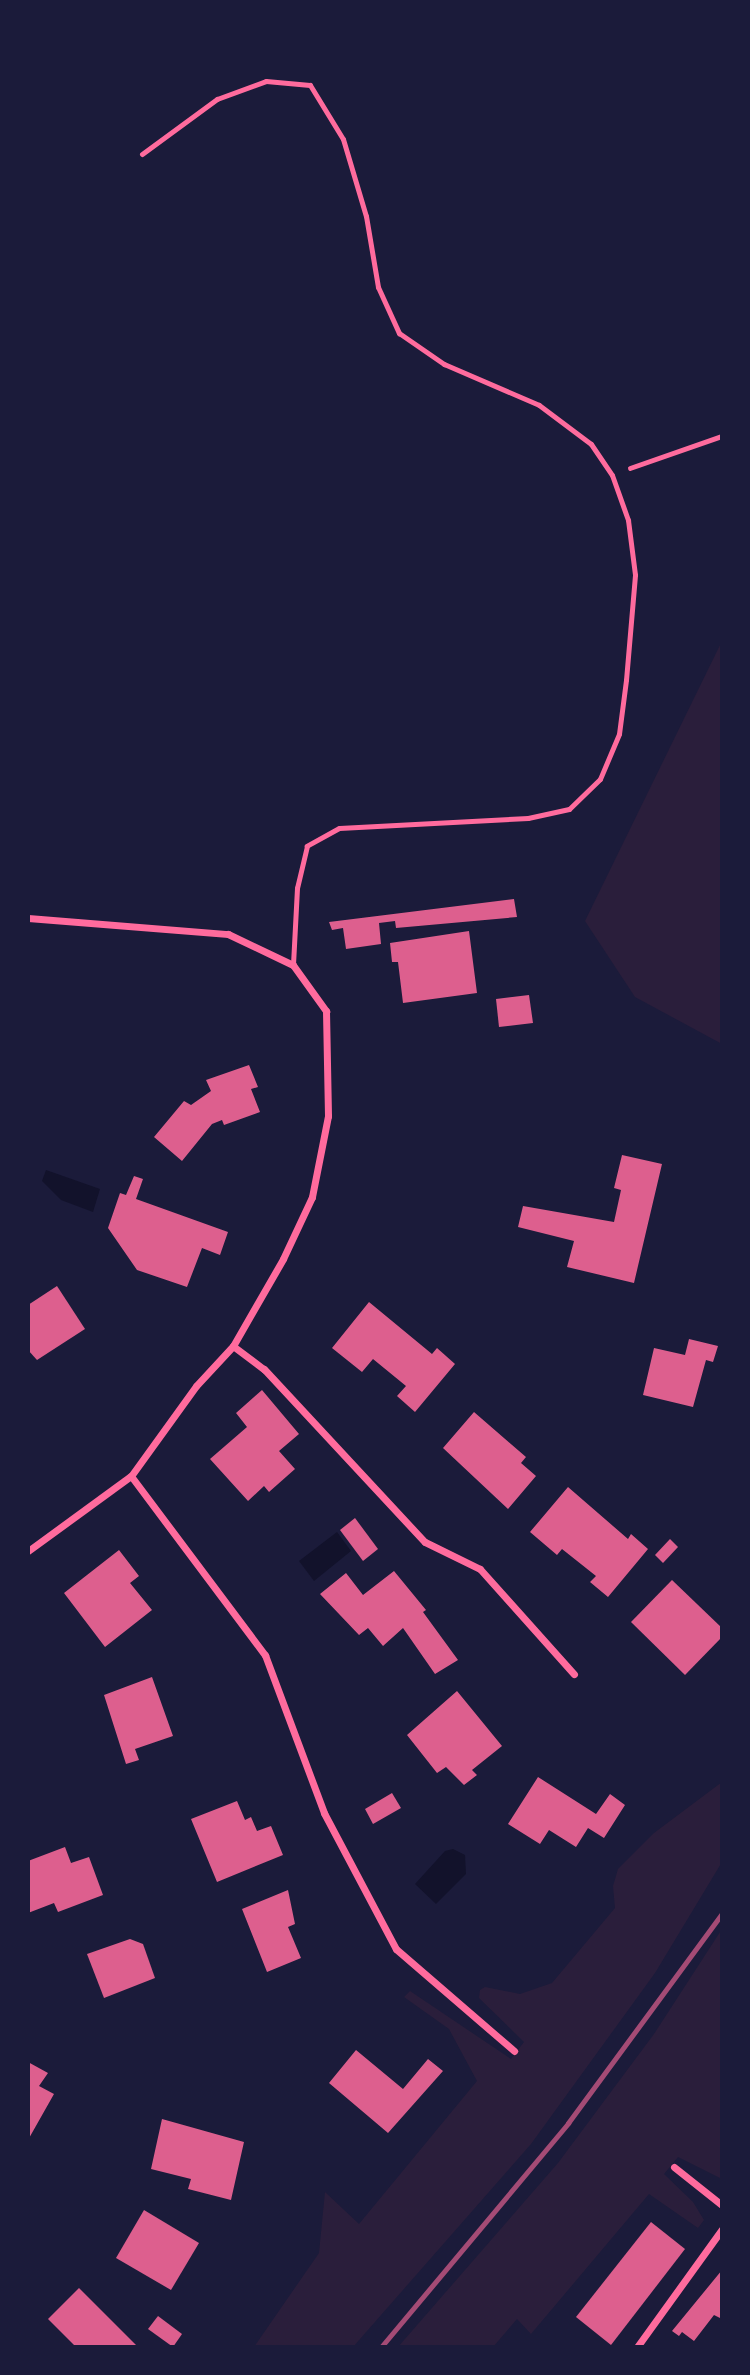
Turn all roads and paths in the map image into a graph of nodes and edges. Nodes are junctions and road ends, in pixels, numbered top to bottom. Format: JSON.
{"nodes":[{"id":1,"x":142,"y":154,"type":"dead end"},
{"id":2,"x":722,"y":436,"type":"edge"},
{"id":3,"x":612,"y":475,"type":"junction"},
{"id":4,"x":28,"y":918,"type":"edge"},
{"id":5,"x":293,"y":965,"type":"junction"},
{"id":6,"x":233,"y":1346,"type":"junction"},
{"id":7,"x":131,"y":1476,"type":"junction"},
{"id":8,"x":28,"y":1551,"type":"edge"},
{"id":9,"x":574,"y":1674,"type":"dead end"},
{"id":10,"x":514,"y":2051,"type":"dead end"},
{"id":11,"x":674,"y":2167,"type":"dead end"},
{"id":12,"x":722,"y":2205,"type":"edge"},
{"id":13,"x":722,"y":2229,"type":"edge"},
{"id":14,"x":637,"y":2347,"type":"edge"}],
"edges":[{"from":1,"to":3,"type":"lane"},
{"from":2,"to":3,"type":"path"},
{"from":3,"to":5,"type":"lane"},
{"from":4,"to":5,"type":"street"},
{"from":5,"to":6,"type":"street"},
{"from":6,"to":7,"type":"street"},
{"from":6,"to":9,"type":"street"},
{"from":7,"to":8,"type":"street"},
{"from":7,"to":10,"type":"street"},
{"from":11,"to":12,"type":"street"},
{"from":13,"to":14,"type":"street"}]}
